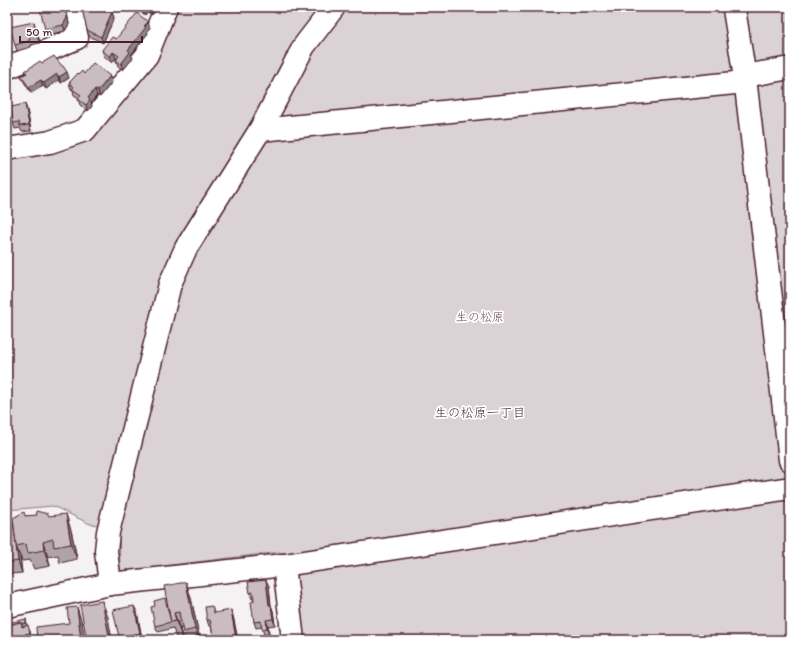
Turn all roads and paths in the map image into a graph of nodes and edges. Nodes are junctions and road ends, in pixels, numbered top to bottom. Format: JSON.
{"nodes":[{"id":1,"x":70,"y":7,"type":"edge"},
{"id":2,"x":166,"y":7,"type":"edge"},
{"id":3,"x":334,"y":7,"type":"edge"},
{"id":4,"x":734,"y":9,"type":"dead end"},
{"id":5,"x":7,"y":68,"type":"edge"},
{"id":6,"x":790,"y":68,"type":"edge"},
{"id":7,"x":745,"y":78,"type":"junction"},
{"id":8,"x":260,"y":130,"type":"junction"},
{"id":9,"x":7,"y":149,"type":"edge"},
{"id":10,"x":790,"y":460,"type":"edge"},
{"id":11,"x":790,"y":488,"type":"edge"},
{"id":12,"x":284,"y":565,"type":"junction"},
{"id":13,"x":110,"y":584,"type":"junction"},
{"id":14,"x":7,"y":606,"type":"edge"},
{"id":15,"x":293,"y":640,"type":"edge"}],
"edges":[{"from":1,"to":5,"type":"street"},
{"from":2,"to":9,"type":"street"},
{"from":3,"to":8,"type":"street"},
{"from":4,"to":7,"type":"street"},
{"from":6,"to":7,"type":"street"},
{"from":7,"to":8,"type":"street"},
{"from":7,"to":10,"type":"street"},
{"from":8,"to":13,"type":"street"},
{"from":11,"to":12,"type":"street"},
{"from":12,"to":13,"type":"street"},
{"from":12,"to":15,"type":"street"},
{"from":13,"to":14,"type":"street"}]}
